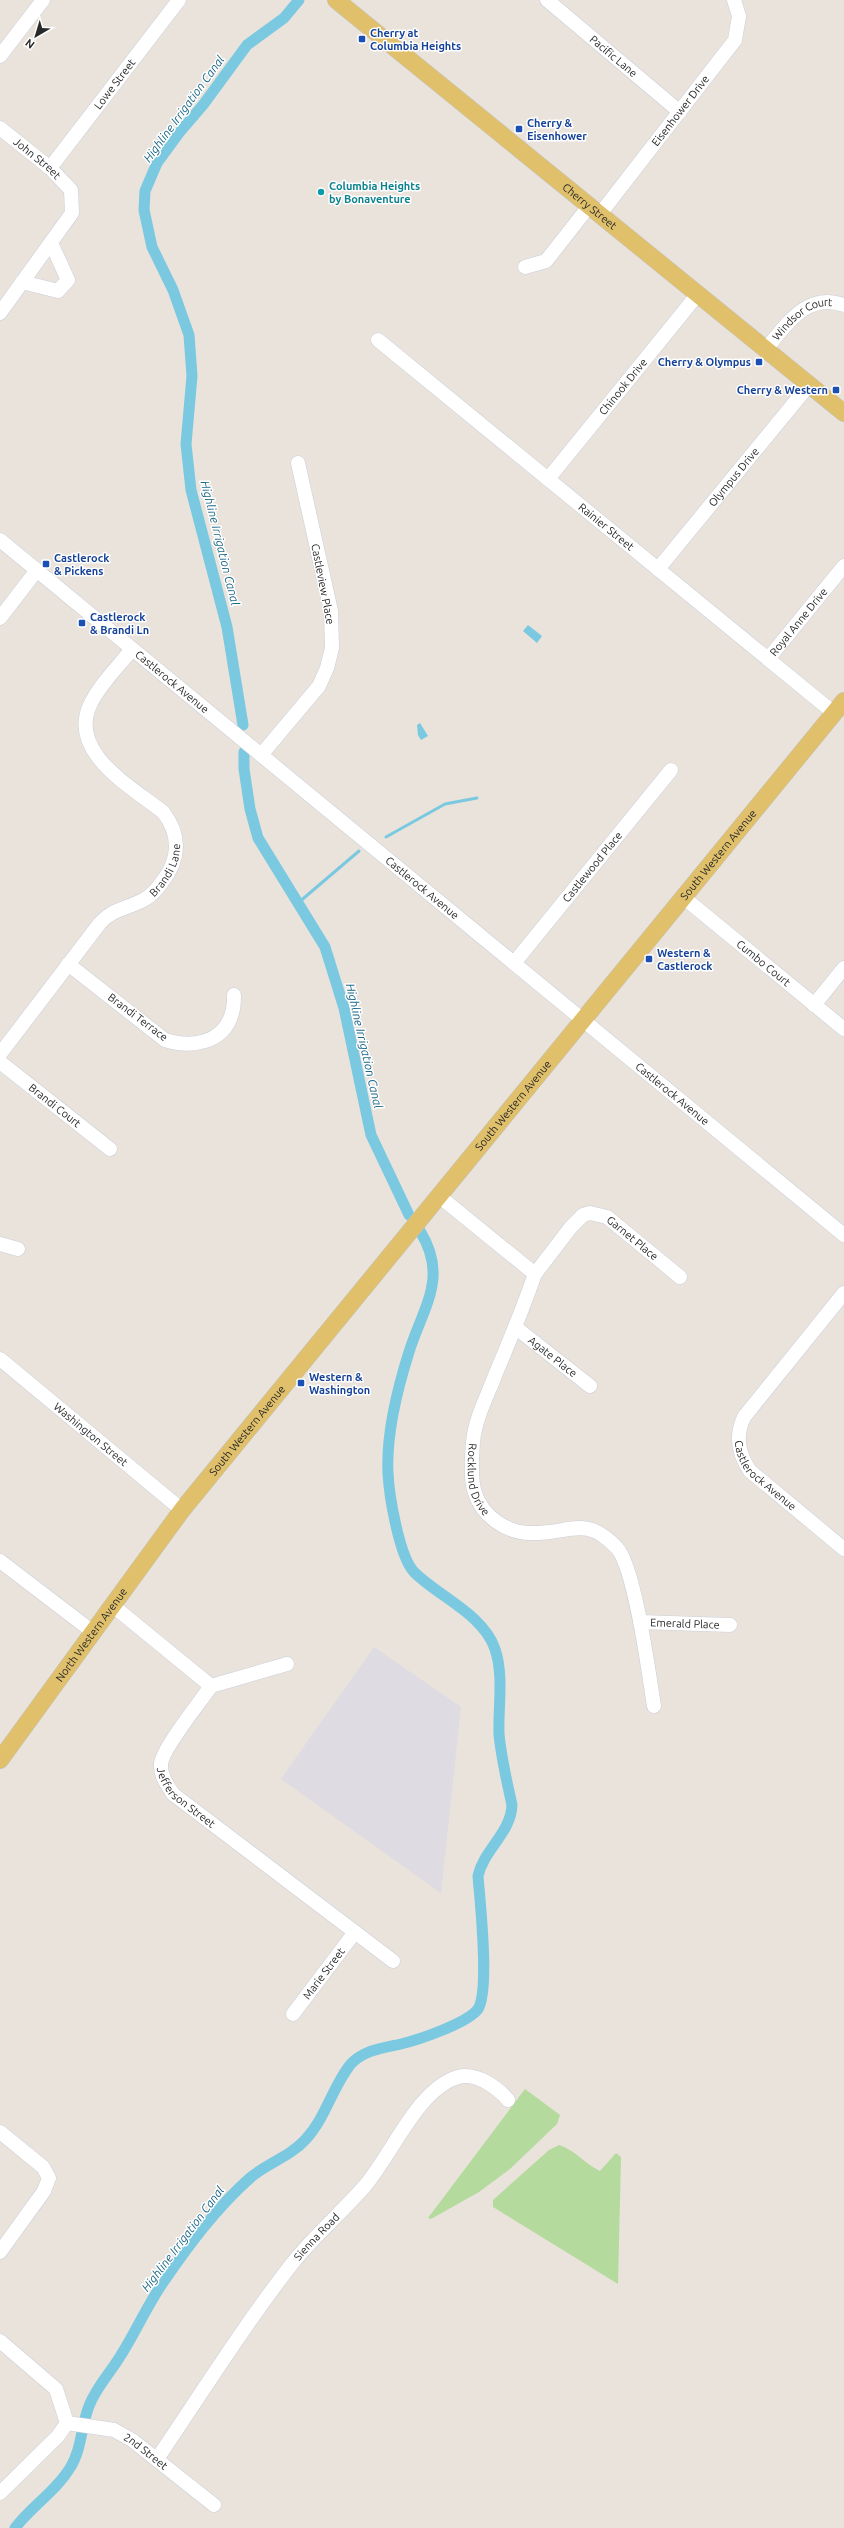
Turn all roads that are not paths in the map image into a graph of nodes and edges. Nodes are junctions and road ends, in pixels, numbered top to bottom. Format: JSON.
{"nodes":[{"id":1,"x":43,"y":0,"type":"edge"},
{"id":2,"x":179,"y":0,"type":"edge"},
{"id":3,"x":336,"y":0,"type":"edge"},
{"id":4,"x":547,"y":0,"type":"edge"},
{"id":5,"x":734,"y":0,"type":"edge"},
{"id":6,"x":0,"y":56,"type":"edge"},
{"id":7,"x":680,"y":112,"type":"junction"},
{"id":8,"x":0,"y":128,"type":"edge"},
{"id":9,"x":50,"y":168,"type":"junction"},
{"id":10,"x":595,"y":209,"type":"junction"},
{"id":11,"x":51,"y":242,"type":"junction"},
{"id":12,"x":525,"y":267,"type":"dead end"},
{"id":13,"x":22,"y":282,"type":"junction"},
{"id":14,"x":698,"y":294,"type":"junction"},
{"id":15,"x":844,"y":305,"type":"edge"},
{"id":16,"x":0,"y":313,"type":"edge"},
{"id":17,"x":378,"y":340,"type":"dead end"},
{"id":18,"x":766,"y":349,"type":"junction"},
{"id":19,"x":809,"y":385,"type":"junction"},
{"id":20,"x":844,"y":413,"type":"edge"},
{"id":21,"x":298,"y":463,"type":"dead end"},
{"id":22,"x":548,"y":479,"type":"junction"},
{"id":23,"x":0,"y":540,"type":"edge"},
{"id":24,"x":844,"y":566,"type":"edge"},
{"id":25,"x":658,"y":568,"type":"junction"},
{"id":26,"x":37,"y":570,"type":"junction"},
{"id":27,"x":0,"y":618,"type":"edge"},
{"id":28,"x":132,"y":649,"type":"junction"},
{"id":29,"x":768,"y":659,"type":"junction"},
{"id":30,"x":839,"y":707,"type":"edge"},
{"id":31,"x":262,"y":755,"type":"junction"},
{"id":32,"x":671,"y":770,"type":"dead end"},
{"id":33,"x":683,"y":897,"type":"junction"},
{"id":34,"x":514,"y":963,"type":"junction"},
{"id":35,"x":68,"y":964,"type":"junction"},
{"id":36,"x":844,"y":968,"type":"edge"},
{"id":37,"x":234,"y":995,"type":"dead end"},
{"id":38,"x":814,"y":1005,"type":"junction"},
{"id":39,"x":583,"y":1019,"type":"junction"},
{"id":40,"x":844,"y":1029,"type":"edge"},
{"id":41,"x":0,"y":1054,"type":"edge"},
{"id":42,"x":0,"y":1062,"type":"edge"},
{"id":43,"x":110,"y":1149,"type":"dead end"},
{"id":44,"x":439,"y":1196,"type":"junction"},
{"id":45,"x":844,"y":1235,"type":"edge"},
{"id":46,"x":0,"y":1244,"type":"edge"},
{"id":47,"x":18,"y":1249,"type":"dead end"},
{"id":48,"x":535,"y":1274,"type":"junction"},
{"id":49,"x":680,"y":1277,"type":"dead end"},
{"id":50,"x":844,"y":1293,"type":"edge"},
{"id":51,"x":515,"y":1327,"type":"junction"},
{"id":52,"x":0,"y":1359,"type":"edge"},
{"id":53,"x":590,"y":1386,"type":"dead end"},
{"id":54,"x":182,"y":1510,"type":"junction"},
{"id":55,"x":844,"y":1549,"type":"edge"},
{"id":56,"x":0,"y":1561,"type":"edge"},
{"id":57,"x":112,"y":1605,"type":"junction"},
{"id":58,"x":640,"y":1622,"type":"junction"},
{"id":59,"x":730,"y":1625,"type":"dead end"},
{"id":60,"x":92,"y":1632,"type":"junction"},
{"id":61,"x":287,"y":1664,"type":"dead end"},
{"id":62,"x":211,"y":1686,"type":"junction"},
{"id":63,"x":654,"y":1706,"type":"dead end"},
{"id":64,"x":1,"y":1756,"type":"edge"},
{"id":65,"x":355,"y":1932,"type":"junction"},
{"id":66,"x":393,"y":1961,"type":"dead end"},
{"id":67,"x":293,"y":2014,"type":"dead end"},
{"id":68,"x":508,"y":2100,"type":"dead end"},
{"id":69,"x":0,"y":2132,"type":"edge"},
{"id":70,"x":0,"y":2252,"type":"edge"},
{"id":71,"x":0,"y":2341,"type":"edge"},
{"id":72,"x":73,"y":2424,"type":"junction"},
{"id":73,"x":157,"y":2459,"type":"junction"},
{"id":74,"x":0,"y":2493,"type":"edge"},
{"id":75,"x":214,"y":2505,"type":"dead end"}],
"edges":[{"from":1,"to":6,"type":"street"},
{"from":2,"to":9,"type":"street","name":"Lowe Street"},
{"from":3,"to":10,"type":"main road","name":"Cherry Street"},
{"from":4,"to":7,"type":"street","name":"Pacific Lane"},
{"from":5,"to":7,"type":"street","name":"Eisenhower Drive"},
{"from":7,"to":10,"type":"street","name":"Eisenhower Drive"},
{"from":8,"to":9,"type":"street","name":"John Street"},
{"from":9,"to":11,"type":"street","name":"John Street"},
{"from":10,"to":12,"type":"street","name":"Eisenhower Drive"},
{"from":10,"to":14,"type":"main road","name":"Cherry Street"},
{"from":11,"to":13,"type":"street"},
{"from":11,"to":13,"type":"street"},
{"from":13,"to":16,"type":"street"},
{"from":14,"to":18,"type":"main road","name":"Cherry Street"},
{"from":14,"to":22,"type":"street","name":"Chinook Drive"},
{"from":15,"to":18,"type":"street","name":"Windsor Court"},
{"from":17,"to":22,"type":"street","name":"Rainier Street"},
{"from":18,"to":19,"type":"main road","name":"Cherry Street"},
{"from":19,"to":20,"type":"main road","name":"Cherry Street"},
{"from":19,"to":25,"type":"street","name":"Olympus Drive"},
{"from":21,"to":31,"type":"street","name":"Castleview Place"},
{"from":22,"to":25,"type":"street","name":"Rainier Street"},
{"from":23,"to":26,"type":"street","name":"Castlerock Avenue"},
{"from":24,"to":29,"type":"street","name":"Royal Anne Drive"},
{"from":25,"to":29,"type":"street","name":"Rainier Street"},
{"from":26,"to":27,"type":"street"},
{"from":26,"to":28,"type":"street","name":"Castlerock Avenue"},
{"from":28,"to":31,"type":"street","name":"Castlerock Avenue"},
{"from":28,"to":35,"type":"street","name":"Brandi Lane"},
{"from":29,"to":30,"type":"street","name":"Rainier Street"},
{"from":30,"to":33,"type":"main road","name":"South Western Avenue"},
{"from":31,"to":34,"type":"street","name":"Castlerock Avenue"},
{"from":32,"to":34,"type":"street","name":"Castlewood Place"},
{"from":33,"to":38,"type":"street","name":"Cumbo Court"},
{"from":33,"to":39,"type":"main road","name":"South Western Avenue"},
{"from":34,"to":39,"type":"street","name":"Castlerock Avenue"},
{"from":35,"to":37,"type":"street","name":"Brandi Terrace"},
{"from":35,"to":41,"type":"street","name":"Brandi Lane"},
{"from":36,"to":38,"type":"street"},
{"from":38,"to":40,"type":"street","name":"Cumbo Court"},
{"from":39,"to":44,"type":"main road","name":"South Western Avenue"},
{"from":39,"to":45,"type":"street","name":"Castlerock Avenue"},
{"from":42,"to":43,"type":"street","name":"Brandi Court"},
{"from":44,"to":48,"type":"street"},
{"from":44,"to":54,"type":"main road","name":"South Western Avenue"},
{"from":46,"to":47,"type":"street"},
{"from":48,"to":49,"type":"street","name":"Garnet Place"},
{"from":48,"to":51,"type":"street","name":"Rocklund Drive"},
{"from":50,"to":55,"type":"street","name":"Castlerock Avenue"},
{"from":51,"to":53,"type":"street","name":"Agate Place"},
{"from":51,"to":58,"type":"street","name":"Rocklund Drive"},
{"from":52,"to":54,"type":"street","name":"Washington Street"},
{"from":54,"to":57,"type":"main road","name":"North Western Avenue"},
{"from":56,"to":60,"type":"street"},
{"from":57,"to":60,"type":"main road","name":"North Western Avenue"},
{"from":57,"to":62,"type":"street"},
{"from":58,"to":59,"type":"street","name":"Emerald Place"},
{"from":58,"to":63,"type":"street","name":"Rocklund Drive"},
{"from":60,"to":64,"type":"main road","name":"North Western Avenue"},
{"from":61,"to":62,"type":"street"},
{"from":62,"to":65,"type":"street","name":"Jefferson Street"},
{"from":65,"to":66,"type":"street","name":"Jefferson Street"},
{"from":65,"to":67,"type":"street","name":"Marie Street"},
{"from":68,"to":73,"type":"street","name":"Sienna Road"},
{"from":69,"to":70,"type":"street"},
{"from":71,"to":72,"type":"street"},
{"from":72,"to":73,"type":"street","name":"2nd Street"},
{"from":72,"to":74,"type":"street"},
{"from":73,"to":75,"type":"street","name":"2nd Street"}]}
